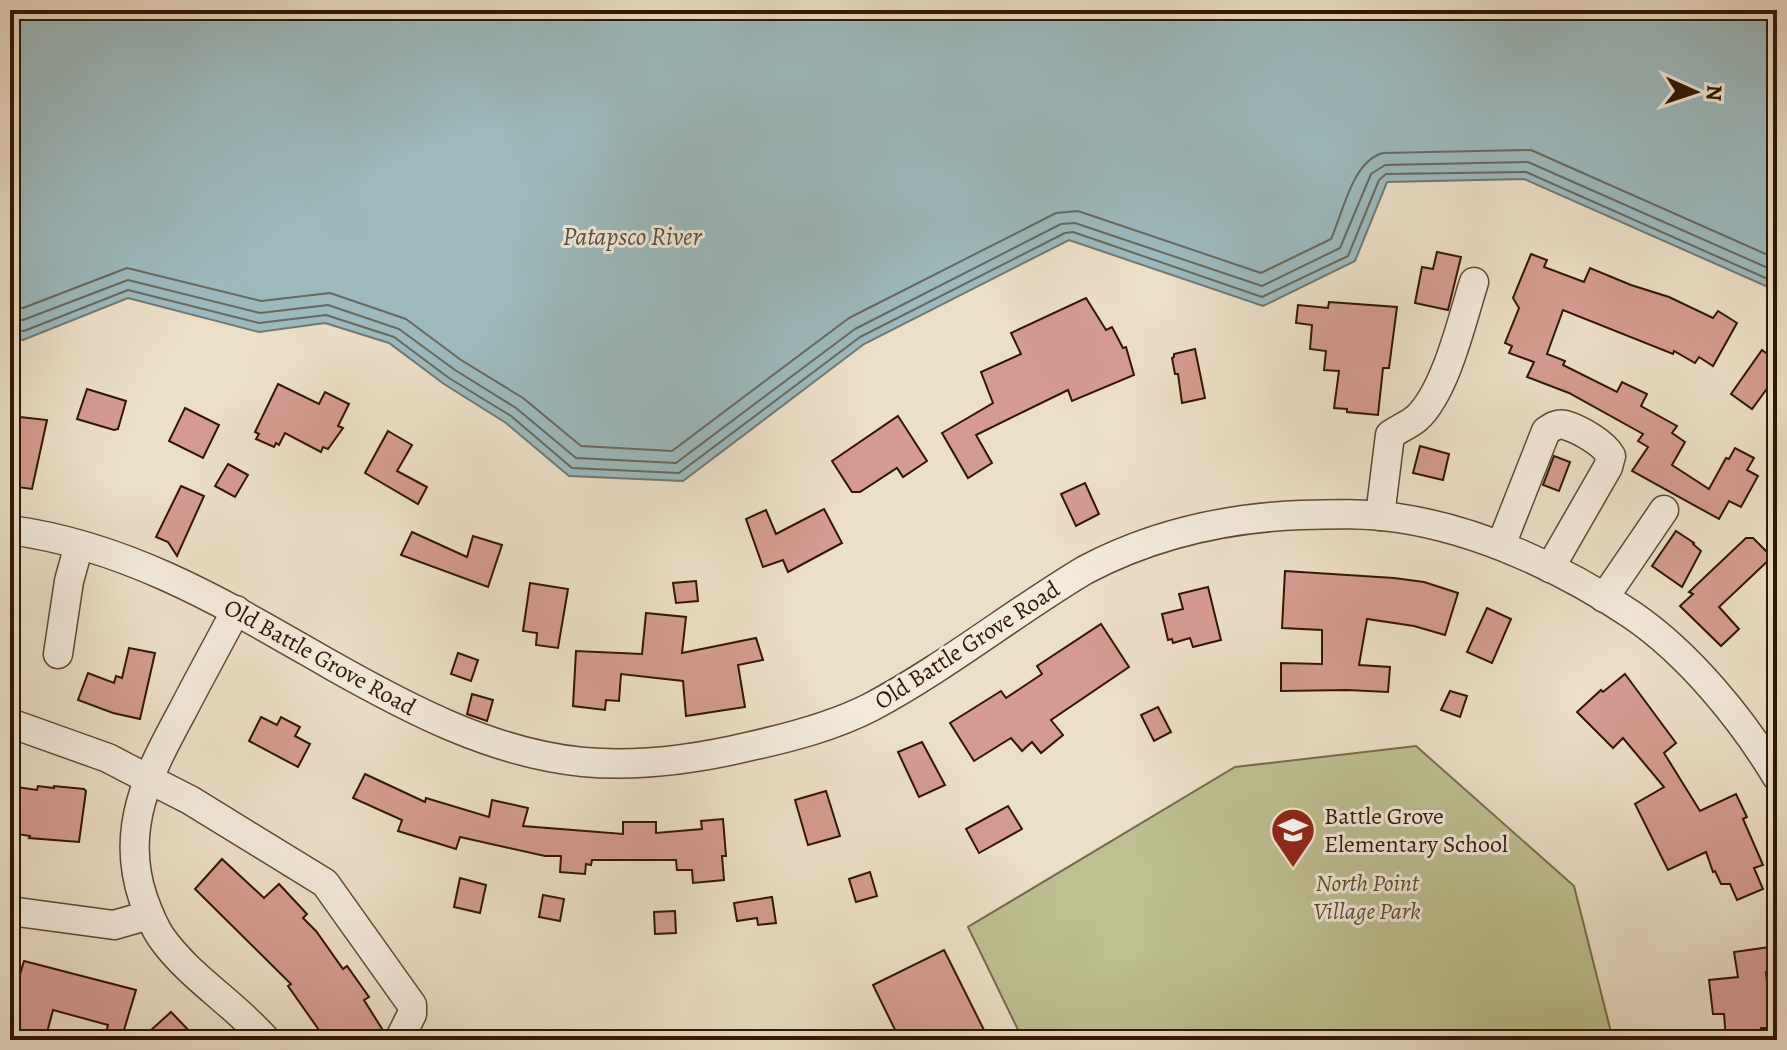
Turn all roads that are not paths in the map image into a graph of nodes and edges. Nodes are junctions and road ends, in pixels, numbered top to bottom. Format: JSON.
{"nodes":[{"id":1,"x":1474,"y":282,"type":"dead end"},
{"id":2,"x":1664,"y":510,"type":"dead end"},
{"id":3,"x":1380,"y":516,"type":"junction"},
{"id":4,"x":10,"y":530,"type":"edge"},
{"id":5,"x":79,"y":545,"type":"junction"},
{"id":6,"x":1501,"y":545,"type":"junction"},
{"id":7,"x":1550,"y":568,"type":"junction"},
{"id":8,"x":1604,"y":598,"type":"junction"},
{"id":9,"x":236,"y":610,"type":"junction"},
{"id":10,"x":58,"y":654,"type":"dead end"},
{"id":11,"x":10,"y":723,"type":"edge"},
{"id":12,"x":1777,"y":777,"type":"edge"},
{"id":13,"x":149,"y":779,"type":"junction"},
{"id":14,"x":10,"y":911,"type":"edge"},
{"id":15,"x":149,"y":915,"type":"junction"},
{"id":16,"x":266,"y":1040,"type":"edge"},
{"id":17,"x":399,"y":1040,"type":"edge"}],
"edges":[{"from":1,"to":3,"type":"street"},
{"from":2,"to":8,"type":"street"},
{"from":3,"to":6,"type":"street","name":"Old Battle Grove Road"},
{"from":3,"to":9,"type":"street","name":"Old Battle Grove Road"},
{"from":4,"to":5,"type":"street","name":"Old Battle Grove Road"},
{"from":5,"to":9,"type":"street","name":"Old Battle Grove Road"},
{"from":5,"to":10,"type":"street"},
{"from":6,"to":7,"type":"street","name":"Old Battle Grove Road"},
{"from":6,"to":7,"type":"street"},
{"from":7,"to":8,"type":"street","name":"Old Battle Grove Road"},
{"from":8,"to":12,"type":"street","name":"Old Battle Grove Road"},
{"from":9,"to":13,"type":"street"},
{"from":11,"to":13,"type":"street"},
{"from":13,"to":15,"type":"street"},
{"from":13,"to":17,"type":"street"},
{"from":14,"to":15,"type":"street"},
{"from":15,"to":16,"type":"street"}]}
